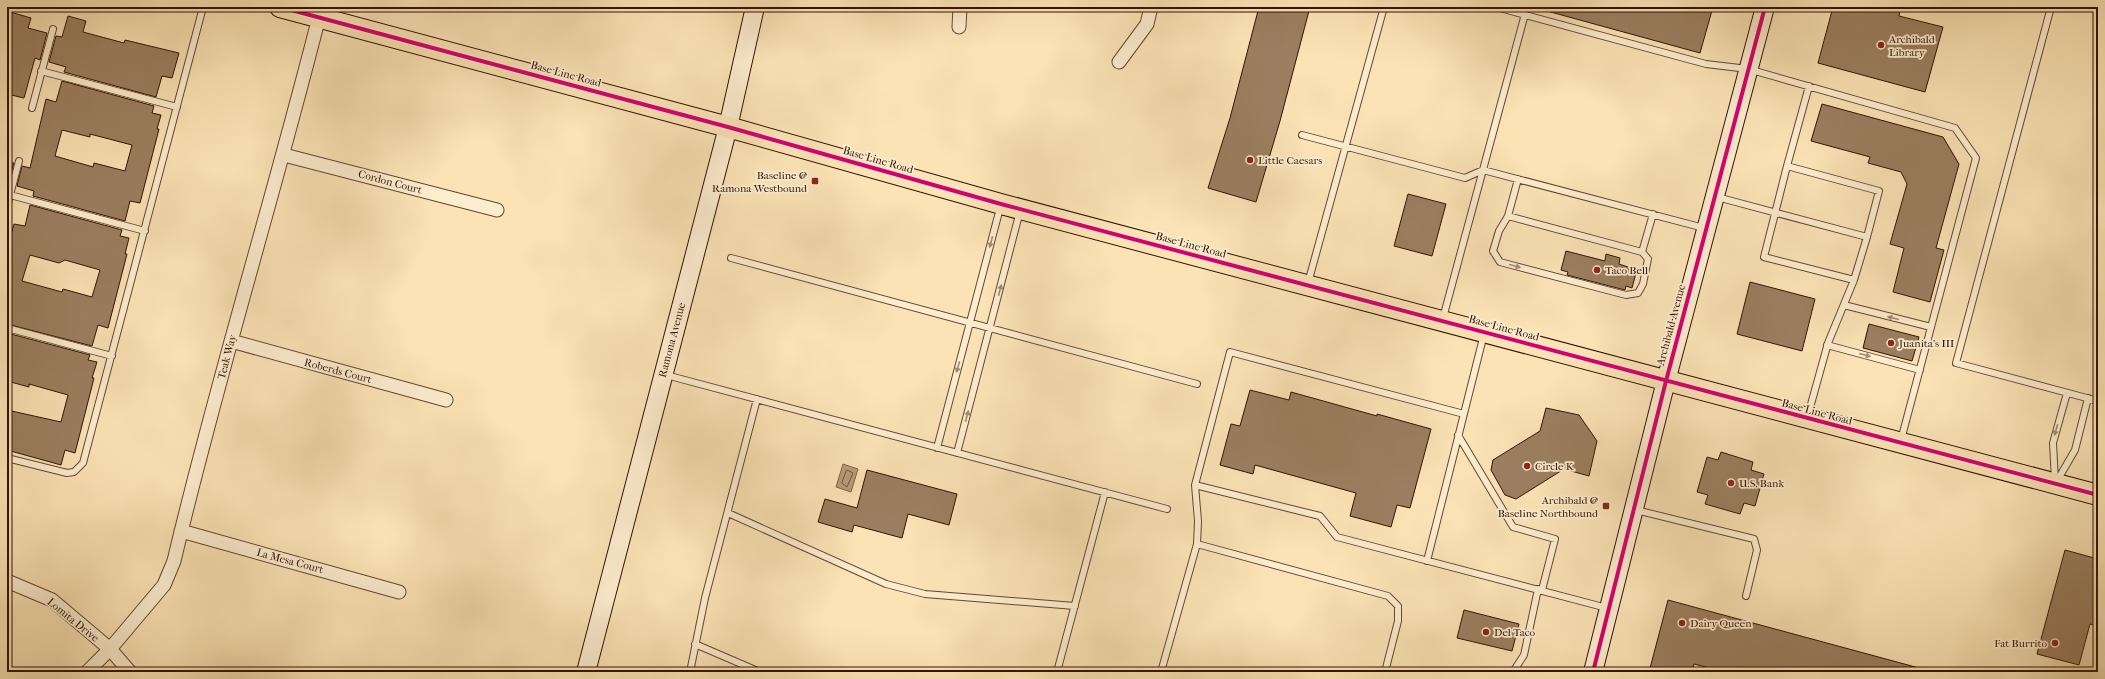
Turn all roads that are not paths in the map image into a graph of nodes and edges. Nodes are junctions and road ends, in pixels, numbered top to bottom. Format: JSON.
{"nodes":[{"id":1,"x":203,"y":7,"type":"edge"},
{"id":2,"x":280,"y":7,"type":"edge"},
{"id":3,"x":755,"y":7,"type":"edge"},
{"id":4,"x":960,"y":7,"type":"edge"},
{"id":5,"x":1151,"y":7,"type":"edge"},
{"id":6,"x":1384,"y":7,"type":"edge"},
{"id":7,"x":1496,"y":7,"type":"edge"},
{"id":8,"x":1765,"y":7,"type":"edge"},
{"id":9,"x":2051,"y":7,"type":"edge"},
{"id":10,"x":1524,"y":14,"type":"junction"},
{"id":11,"x":319,"y":17,"type":"junction"},
{"id":12,"x":959,"y":27,"type":"dead end"},
{"id":13,"x":53,"y":29,"type":"dead end"},
{"id":14,"x":1119,"y":62,"type":"dead end"},
{"id":15,"x":1748,"y":69,"type":"junction"},
{"id":16,"x":41,"y":72,"type":"junction"},
{"id":17,"x":1809,"y":86,"type":"junction"},
{"id":18,"x":178,"y":107,"type":"junction"},
{"id":19,"x":32,"y":108,"type":"dead end"},
{"id":20,"x":728,"y":127,"type":"junction"},
{"id":21,"x":1302,"y":136,"type":"dead end"},
{"id":22,"x":1347,"y":148,"type":"junction"},
{"id":23,"x":284,"y":155,"type":"junction"},
{"id":24,"x":19,"y":161,"type":"dead end"},
{"id":25,"x":1787,"y":166,"type":"junction"},
{"id":26,"x":1483,"y":170,"type":"junction"},
{"id":27,"x":1518,"y":179,"type":"junction"},
{"id":28,"x":10,"y":195,"type":"junction"},
{"id":29,"x":1715,"y":196,"type":"junction"},
{"id":30,"x":1001,"y":204,"type":"junction"},
{"id":31,"x":7,"y":206,"type":"edge"},
{"id":32,"x":1021,"y":209,"type":"junction"},
{"id":33,"x":497,"y":210,"type":"dead end"},
{"id":34,"x":1776,"y":212,"type":"junction"},
{"id":35,"x":1653,"y":214,"type":"junction"},
{"id":36,"x":1508,"y":216,"type":"junction"},
{"id":37,"x":1706,"y":228,"type":"junction"},
{"id":38,"x":145,"y":231,"type":"junction"},
{"id":39,"x":1867,"y":237,"type":"junction"},
{"id":40,"x":1642,"y":252,"type":"junction"},
{"id":41,"x":731,"y":258,"type":"dead end"},
{"id":42,"x":1854,"y":280,"type":"junction"},
{"id":43,"x":1308,"y":285,"type":"junction"},
{"id":44,"x":1844,"y":305,"type":"junction"},
{"id":45,"x":1442,"y":321,"type":"junction"},
{"id":46,"x":970,"y":322,"type":"junction"},
{"id":47,"x":1931,"y":327,"type":"junction"},
{"id":48,"x":7,"y":328,"type":"edge"},
{"id":49,"x":990,"y":328,"type":"junction"},
{"id":50,"x":1485,"y":332,"type":"junction"},
{"id":51,"x":231,"y":341,"type":"junction"},
{"id":52,"x":1827,"y":345,"type":"junction"},
{"id":53,"x":112,"y":356,"type":"junction"},
{"id":54,"x":1920,"y":370,"type":"junction"},
{"id":55,"x":663,"y":375,"type":"junction"},
{"id":56,"x":1666,"y":381,"type":"junction"},
{"id":57,"x":1198,"y":384,"type":"dead end"},
{"id":58,"x":2067,"y":392,"type":"junction"},
{"id":59,"x":2088,"y":398,"type":"junction"},
{"id":60,"x":756,"y":399,"type":"junction"},
{"id":61,"x":446,"y":400,"type":"dead end"},
{"id":62,"x":2098,"y":401,"type":"edge"},
{"id":63,"x":1464,"y":414,"type":"junction"},
{"id":64,"x":1807,"y":418,"type":"junction"},
{"id":65,"x":1458,"y":435,"type":"junction"},
{"id":66,"x":1901,"y":443,"type":"junction"},
{"id":67,"x":937,"y":448,"type":"junction"},
{"id":68,"x":957,"y":453,"type":"junction"},
{"id":69,"x":7,"y":458,"type":"edge"},
{"id":70,"x":2055,"y":484,"type":"junction"},
{"id":71,"x":1194,"y":485,"type":"junction"},
{"id":72,"x":1105,"y":492,"type":"junction"},
{"id":73,"x":2098,"y":495,"type":"edge"},
{"id":74,"x":1167,"y":509,"type":"dead end"},
{"id":75,"x":1633,"y":509,"type":"junction"},
{"id":76,"x":728,"y":514,"type":"junction"},
{"id":77,"x":181,"y":531,"type":"junction"},
{"id":78,"x":1197,"y":544,"type":"junction"},
{"id":79,"x":1427,"y":561,"type":"junction"},
{"id":80,"x":7,"y":581,"type":"edge"},
{"id":81,"x":1540,"y":590,"type":"junction"},
{"id":82,"x":399,"y":592,"type":"dead end"},
{"id":83,"x":1746,"y":596,"type":"dead end"},
{"id":84,"x":1075,"y":606,"type":"junction"},
{"id":85,"x":1608,"y":608,"type":"junction"},
{"id":86,"x":695,"y":644,"type":"junction"},
{"id":87,"x":110,"y":649,"type":"junction"},
{"id":88,"x":87,"y":672,"type":"edge"},
{"id":89,"x":130,"y":672,"type":"edge"},
{"id":90,"x":586,"y":672,"type":"edge"},
{"id":91,"x":690,"y":672,"type":"edge"},
{"id":92,"x":760,"y":672,"type":"edge"},
{"id":93,"x":1057,"y":672,"type":"edge"},
{"id":94,"x":1161,"y":672,"type":"edge"},
{"id":95,"x":1385,"y":672,"type":"edge"},
{"id":96,"x":1513,"y":672,"type":"edge"},
{"id":97,"x":1593,"y":672,"type":"edge"}],
"edges":[{"from":1,"to":18,"type":"lane"},
{"from":2,"to":11,"type":"main road","name":"Base Line Road"},
{"from":3,"to":20,"type":"main road","name":"Ramona Avenue"},
{"from":4,"to":12,"type":"street"},
{"from":5,"to":14,"type":"street"},
{"from":6,"to":22,"type":"lane"},
{"from":7,"to":10,"type":"lane"},
{"from":8,"to":15,"type":"main road","name":"Archibald Avenue"},
{"from":9,"to":58,"type":"lane"},
{"from":10,"to":15,"type":"lane"},
{"from":10,"to":26,"type":"lane"},
{"from":11,"to":20,"type":"main road","name":"Base Line Road"},
{"from":11,"to":23,"type":"street","name":"Teak Way"},
{"from":13,"to":16,"type":"lane"},
{"from":15,"to":17,"type":"lane"},
{"from":15,"to":29,"type":"main road","name":"Archibald Avenue"},
{"from":16,"to":18,"type":"lane"},
{"from":16,"to":19,"type":"lane"},
{"from":17,"to":25,"type":"lane"},
{"from":17,"to":47,"type":"lane"},
{"from":18,"to":38,"type":"lane"},
{"from":20,"to":30,"type":"main road","name":"Base Line Road"},
{"from":20,"to":55,"type":"main road","name":"Ramona Avenue"},
{"from":21,"to":22,"type":"lane"},
{"from":22,"to":26,"type":"lane"},
{"from":22,"to":43,"type":"lane"},
{"from":23,"to":33,"type":"street","name":"Cordon Court"},
{"from":23,"to":51,"type":"street","name":"Teak Way"},
{"from":24,"to":28,"type":"lane"},
{"from":25,"to":34,"type":"lane"},
{"from":25,"to":39,"type":"lane"},
{"from":26,"to":27,"type":"lane"},
{"from":26,"to":45,"type":"lane"},
{"from":27,"to":35,"type":"lane"},
{"from":27,"to":36,"type":"lane"},
{"from":28,"to":31,"type":"lane"},
{"from":28,"to":38,"type":"lane"},
{"from":29,"to":34,"type":"lane"},
{"from":29,"to":37,"type":"main road","name":"Archibald Avenue"},
{"from":30,"to":32,"type":"main road","name":"Base Line Road"},
{"from":30,"to":46,"type":"lane","one_way":true},
{"from":32,"to":43,"type":"main road","name":"Base Line Road"},
{"from":49,"to":32,"type":"lane","one_way":true},
{"from":34,"to":39,"type":"lane"},
{"from":34,"to":42,"type":"lane"},
{"from":35,"to":37,"type":"lane"},
{"from":35,"to":40,"type":"lane"},
{"from":36,"to":40,"type":"lane"},
{"from":36,"to":40,"type":"lane","one_way":true},
{"from":37,"to":56,"type":"main road","name":"Archibald Avenue"},
{"from":38,"to":53,"type":"lane"},
{"from":39,"to":42,"type":"lane"},
{"from":41,"to":46,"type":"lane"},
{"from":42,"to":44,"type":"lane"},
{"from":43,"to":45,"type":"main road","name":"Base Line Road"},
{"from":47,"to":44,"type":"lane","one_way":true},
{"from":44,"to":52,"type":"lane"},
{"from":45,"to":50,"type":"main road","name":"Base Line Road"},
{"from":46,"to":49,"type":"lane"},
{"from":46,"to":67,"type":"lane","one_way":true},
{"from":47,"to":54,"type":"lane"},
{"from":48,"to":53,"type":"lane"},
{"from":49,"to":57,"type":"lane"},
{"from":68,"to":49,"type":"lane","one_way":true},
{"from":50,"to":56,"type":"main road","name":"Base Line Road"},
{"from":50,"to":63,"type":"lane"},
{"from":51,"to":61,"type":"street","name":"Roberds Court"},
{"from":51,"to":77,"type":"street","name":"Teak Way"},
{"from":52,"to":54,"type":"lane","one_way":true},
{"from":52,"to":64,"type":"lane"},
{"from":53,"to":69,"type":"lane"},
{"from":54,"to":66,"type":"lane"},
{"from":55,"to":60,"type":"lane"},
{"from":55,"to":90,"type":"main road","name":"Ramona Avenue"},
{"from":56,"to":64,"type":"main road","name":"Base Line Road"},
{"from":56,"to":75,"type":"main road","name":"Archibald Avenue"},
{"from":58,"to":59,"type":"lane"},
{"from":58,"to":70,"type":"lane","one_way":true},
{"from":59,"to":62,"type":"lane"},
{"from":59,"to":70,"type":"lane"},
{"from":60,"to":67,"type":"lane"},
{"from":60,"to":76,"type":"lane"},
{"from":63,"to":65,"type":"lane"},
{"from":63,"to":71,"type":"lane"},
{"from":64,"to":66,"type":"main road","name":"Base Line Road"},
{"from":65,"to":79,"type":"lane"},
{"from":65,"to":81,"type":"lane"},
{"from":66,"to":70,"type":"main road","name":"Base Line Road"},
{"from":67,"to":68,"type":"lane"},
{"from":68,"to":72,"type":"lane"},
{"from":70,"to":73,"type":"main road","name":"Base Line Road"},
{"from":71,"to":78,"type":"lane"},
{"from":71,"to":79,"type":"lane"},
{"from":72,"to":74,"type":"lane"},
{"from":72,"to":84,"type":"lane"},
{"from":75,"to":83,"type":"lane"},
{"from":75,"to":85,"type":"main road","name":"Archibald Avenue"},
{"from":76,"to":84,"type":"lane"},
{"from":76,"to":86,"type":"lane"},
{"from":77,"to":82,"type":"street","name":"La Mesa Court"},
{"from":77,"to":87,"type":"street","name":"Teak Way"},
{"from":78,"to":94,"type":"lane"},
{"from":78,"to":95,"type":"lane"},
{"from":79,"to":81,"type":"lane"},
{"from":80,"to":87,"type":"street","name":"Lomita Drive"},
{"from":81,"to":85,"type":"lane"},
{"from":81,"to":96,"type":"lane"},
{"from":84,"to":93,"type":"lane"},
{"from":85,"to":97,"type":"main road","name":"Archibald Avenue"},
{"from":86,"to":91,"type":"lane"},
{"from":86,"to":92,"type":"lane"},
{"from":87,"to":88,"type":"street","name":"Teak Way"},
{"from":87,"to":89,"type":"street","name":"Lomita Drive"}]}
